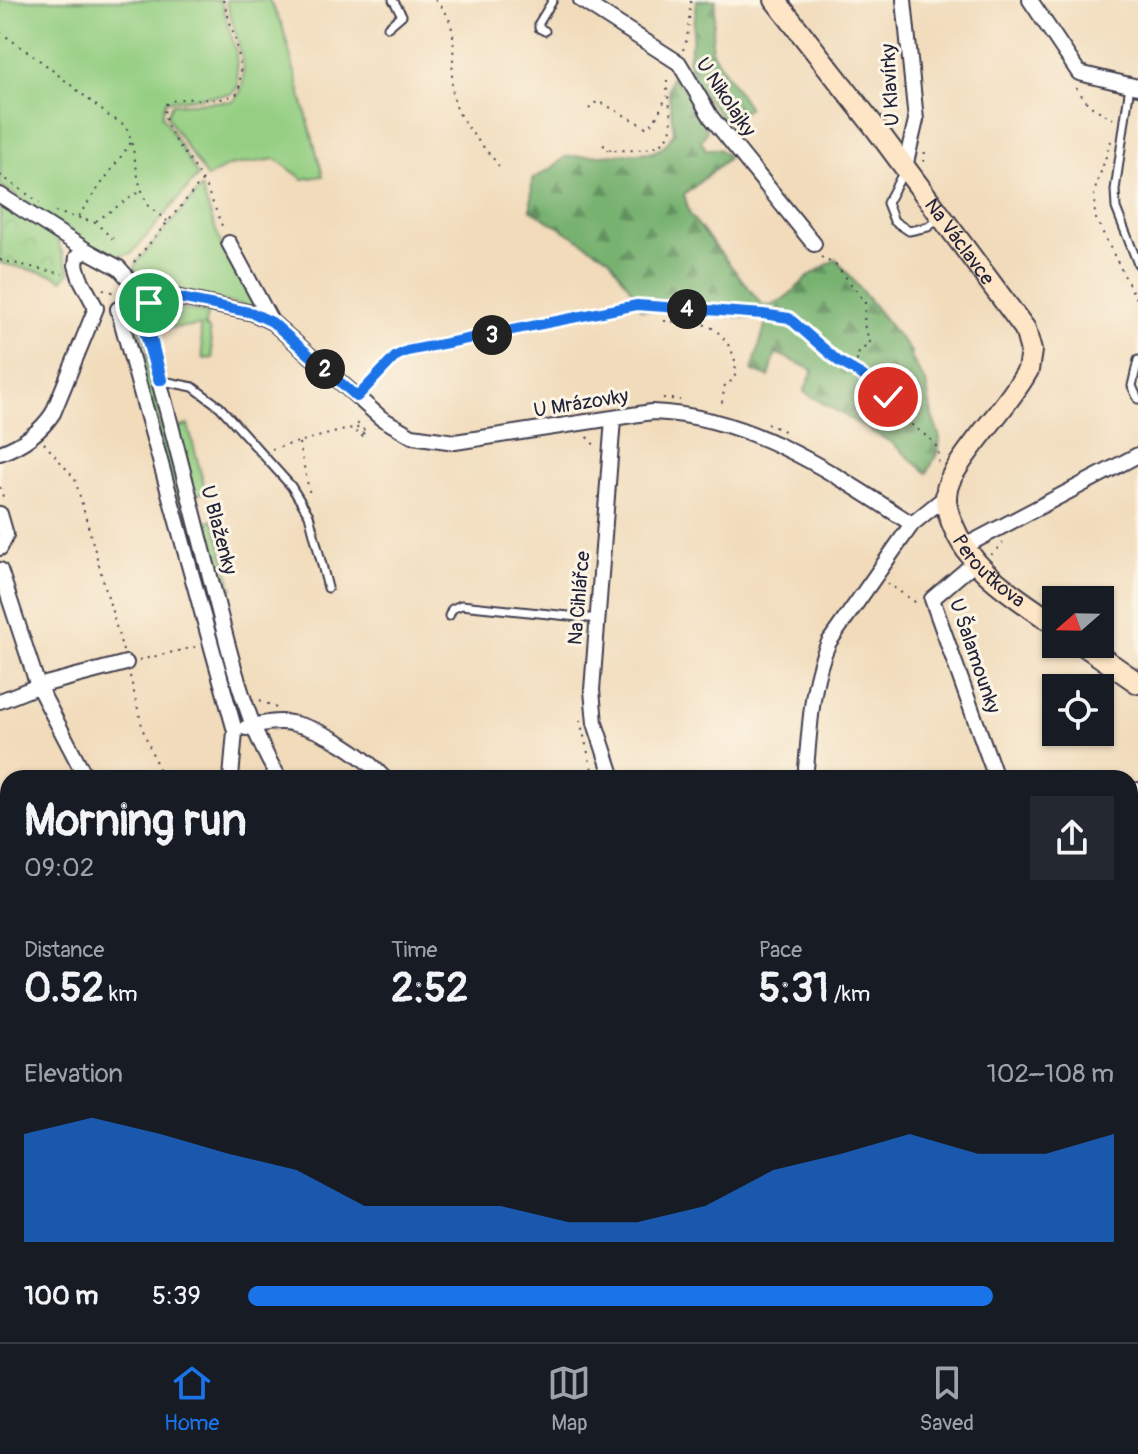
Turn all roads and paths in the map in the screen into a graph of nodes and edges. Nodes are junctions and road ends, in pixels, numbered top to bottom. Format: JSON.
{"nodes":[{"id":1,"x":223,"y":0,"type":"edge"},
{"id":2,"x":393,"y":0,"type":"edge"},
{"id":3,"x":435,"y":0,"type":"edge"},
{"id":4,"x":553,"y":0,"type":"edge"},
{"id":5,"x":581,"y":0,"type":"edge"},
{"id":6,"x":691,"y":0,"type":"edge"},
{"id":7,"x":775,"y":0,"type":"edge"},
{"id":8,"x":904,"y":0,"type":"edge"},
{"id":9,"x":1030,"y":0,"type":"edge"},
{"id":10,"x":388,"y":27,"type":"dead end"},
{"id":11,"x":545,"y":31,"type":"dead end"},
{"id":12,"x":0,"y":32,"type":"edge"},
{"id":13,"x":687,"y":39,"type":"dead end"},
{"id":14,"x":668,"y":75,"type":"dead end"},
{"id":15,"x":1134,"y":86,"type":"edge"},
{"id":16,"x":668,"y":95,"type":"junction"},
{"id":17,"x":589,"y":109,"type":"dead end"},
{"id":18,"x":132,"y":141,"type":"junction"},
{"id":19,"x":611,"y":150,"type":"dead end"},
{"id":20,"x":499,"y":166,"type":"dead end"},
{"id":21,"x":905,"y":167,"type":"junction"},
{"id":22,"x":0,"y":175,"type":"edge"},
{"id":23,"x":203,"y":180,"type":"junction"},
{"id":24,"x":142,"y":190,"type":"junction"},
{"id":25,"x":0,"y":195,"type":"edge"},
{"id":26,"x":39,"y":202,"type":"dead end"},
{"id":27,"x":52,"y":211,"type":"dead end"},
{"id":28,"x":941,"y":217,"type":"junction"},
{"id":29,"x":77,"y":218,"type":"junction"},
{"id":30,"x":95,"y":222,"type":"junction"},
{"id":31,"x":168,"y":222,"type":"junction"},
{"id":32,"x":114,"y":240,"type":"dead end"},
{"id":33,"x":229,"y":243,"type":"joint"},
{"id":34,"x":814,"y":244,"type":"joint"},
{"id":35,"x":86,"y":250,"type":"junction"},
{"id":36,"x":0,"y":260,"type":"edge"},
{"id":37,"x":1138,"y":264,"type":"edge"},
{"id":38,"x":125,"y":272,"type":"junction"},
{"id":39,"x":80,"y":278,"type":"junction"},
{"id":40,"x":98,"y":286,"type":"dead end"},
{"id":41,"x":122,"y":297,"type":"junction"},
{"id":42,"x":637,"y":305,"type":"joint"},
{"id":43,"x":96,"y":308,"type":"junction"},
{"id":44,"x":664,"y":321,"type":"dead end"},
{"id":45,"x":272,"y":322,"type":"junction"},
{"id":46,"x":1138,"y":360,"type":"edge"},
{"id":47,"x":862,"y":375,"type":"junction"},
{"id":48,"x":158,"y":380,"type":"junction"},
{"id":49,"x":357,"y":397,"type":"junction"},
{"id":50,"x":1138,"y":399,"type":"edge"},
{"id":51,"x":720,"y":410,"type":"dead end"},
{"id":52,"x":359,"y":417,"type":"dead end"},
{"id":53,"x":613,"y":419,"type":"junction"},
{"id":54,"x":369,"y":427,"type":"junction"},
{"id":55,"x":378,"y":433,"type":"dead end"},
{"id":56,"x":36,"y":434,"type":"junction"},
{"id":57,"x":586,"y":436,"type":"dead end"},
{"id":58,"x":299,"y":442,"type":"junction"},
{"id":59,"x":274,"y":448,"type":"dead end"},
{"id":60,"x":597,"y":451,"type":"dead end"},
{"id":61,"x":0,"y":453,"type":"edge"},
{"id":62,"x":1138,"y":455,"type":"edge"},
{"id":63,"x":938,"y":471,"type":"dead end"},
{"id":64,"x":0,"y":487,"type":"edge"},
{"id":65,"x":944,"y":498,"type":"junction"},
{"id":66,"x":2,"y":507,"type":"edge"},
{"id":67,"x":310,"y":520,"type":"junction"},
{"id":68,"x":912,"y":524,"type":"junction"},
{"id":69,"x":0,"y":548,"type":"edge"},
{"id":70,"x":968,"y":555,"type":"junction"},
{"id":71,"x":0,"y":570,"type":"edge"},
{"id":72,"x":886,"y":582,"type":"dead end"},
{"id":73,"x":328,"y":588,"type":"dead end"},
{"id":74,"x":920,"y":606,"type":"dead end"},
{"id":75,"x":1042,"y":615,"type":"edge"},
{"id":76,"x":449,"y":616,"type":"dead end"},
{"id":77,"x":598,"y":619,"type":"junction"},
{"id":78,"x":186,"y":649,"type":"dead end"},
{"id":79,"x":1102,"y":658,"type":"edge"},
{"id":80,"x":126,"y":663,"type":"junction"},
{"id":81,"x":1138,"y":683,"type":"edge"},
{"id":82,"x":38,"y":686,"type":"junction"},
{"id":83,"x":256,"y":698,"type":"dead end"},
{"id":84,"x":0,"y":701,"type":"edge"},
{"id":85,"x":276,"y":708,"type":"dead end"},
{"id":86,"x":579,"y":716,"type":"dead end"},
{"id":87,"x":253,"y":726,"type":"junction"},
{"id":88,"x":235,"y":731,"type":"junction"},
{"id":89,"x":82,"y":770,"type":"edge"},
{"id":90,"x":159,"y":770,"type":"edge"},
{"id":91,"x":232,"y":770,"type":"edge"},
{"id":92,"x":275,"y":770,"type":"edge"},
{"id":93,"x":376,"y":770,"type":"edge"},
{"id":94,"x":592,"y":770,"type":"edge"},
{"id":95,"x":610,"y":770,"type":"edge"},
{"id":96,"x":806,"y":770,"type":"edge"},
{"id":97,"x":993,"y":770,"type":"edge"}],
"edges":[{"from":1,"to":23,"type":"path"},
{"from":2,"to":10,"type":"lane"},
{"from":3,"to":20,"type":"path"},
{"from":4,"to":11,"type":"lane"},
{"from":5,"to":34,"type":"street","name":"U Nikolajky"},
{"from":6,"to":13,"type":"path"},
{"from":7,"to":21,"type":"street","name":"Na Václavce"},
{"from":8,"to":21,"type":"street","name":"U Klavírky"},
{"from":9,"to":15,"type":"street"},
{"from":12,"to":18,"type":"path"},
{"from":14,"to":16,"type":"path"},
{"from":15,"to":37,"type":"lane"},
{"from":16,"to":17,"type":"path"},
{"from":16,"to":19,"type":"path"},
{"from":18,"to":24,"type":"path"},
{"from":18,"to":29,"type":"path"},
{"from":21,"to":28,"type":"street","name":"Na Václavce"},
{"from":21,"to":28,"type":"lane"},
{"from":22,"to":26,"type":"path"},
{"from":23,"to":31,"type":"path"},
{"from":23,"to":33,"type":"path"},
{"from":24,"to":30,"type":"path"},
{"from":24,"to":31,"type":"path"},
{"from":25,"to":35,"type":"street"},
{"from":27,"to":29,"type":"path"},
{"from":28,"to":65,"type":"street","name":"Na Václavce"},
{"from":29,"to":30,"type":"path"},
{"from":30,"to":32,"type":"path"},
{"from":31,"to":38,"type":"path"},
{"from":33,"to":45,"type":"street","name":"U Mrázovky"},
{"from":34,"to":47,"type":"path"},
{"from":35,"to":38,"type":"street"},
{"from":35,"to":39,"type":"street"},
{"from":36,"to":39,"type":"path"},
{"from":38,"to":41,"type":"street"},
{"from":39,"to":43,"type":"street"},
{"from":40,"to":41,"type":"path"},
{"from":41,"to":43,"type":"street","name":"U Mrázovky"},
{"from":41,"to":45,"type":"street","name":"U Mrázovky"},
{"from":41,"to":48,"type":"street","name":"U Blaženky"},
{"from":41,"to":88,"type":"street","name":"U Blaženky"},
{"from":42,"to":47,"type":"path"},
{"from":42,"to":49,"type":"lane"},
{"from":43,"to":56,"type":"street"},
{"from":44,"to":51,"type":"path"},
{"from":45,"to":49,"type":"street","name":"U Mrázovky"},
{"from":46,"to":50,"type":"lane"},
{"from":47,"to":63,"type":"path"},
{"from":48,"to":67,"type":"lane"},
{"from":48,"to":87,"type":"street","name":"U Blaženky"},
{"from":49,"to":53,"type":"street","name":"U Mrázovky"},
{"from":52,"to":54,"type":"path"},
{"from":53,"to":68,"type":"street","name":"U Mrázovky"},
{"from":53,"to":77,"type":"street","name":"Na Cihlářce"},
{"from":54,"to":55,"type":"path"},
{"from":54,"to":58,"type":"path"},
{"from":56,"to":61,"type":"street"},
{"from":56,"to":80,"type":"path"},
{"from":57,"to":60,"type":"path"},
{"from":58,"to":59,"type":"path"},
{"from":58,"to":67,"type":"path"},
{"from":62,"to":70,"type":"street"},
{"from":64,"to":66,"type":"path"},
{"from":65,"to":68,"type":"street"},
{"from":65,"to":70,"type":"street","name":"Peroutkova"},
{"from":66,"to":69,"type":"street"},
{"from":67,"to":73,"type":"lane"},
{"from":68,"to":96,"type":"street"},
{"from":70,"to":75,"type":"street","name":"Peroutkova"},
{"from":70,"to":97,"type":"street","name":"U Šalamounky"},
{"from":71,"to":82,"type":"street"},
{"from":72,"to":74,"type":"path"},
{"from":76,"to":77,"type":"lane"},
{"from":77,"to":95,"type":"street","name":"Na Cihlářce"},
{"from":78,"to":80,"type":"path"},
{"from":79,"to":81,"type":"street"},
{"from":80,"to":82,"type":"street"},
{"from":80,"to":90,"type":"path"},
{"from":82,"to":84,"type":"street"},
{"from":82,"to":89,"type":"street"},
{"from":83,"to":85,"type":"path"},
{"from":86,"to":94,"type":"path"},
{"from":87,"to":88,"type":"street"},
{"from":87,"to":92,"type":"street","name":"U Blaženky"},
{"from":87,"to":93,"type":"street"},
{"from":88,"to":91,"type":"street"}]}
